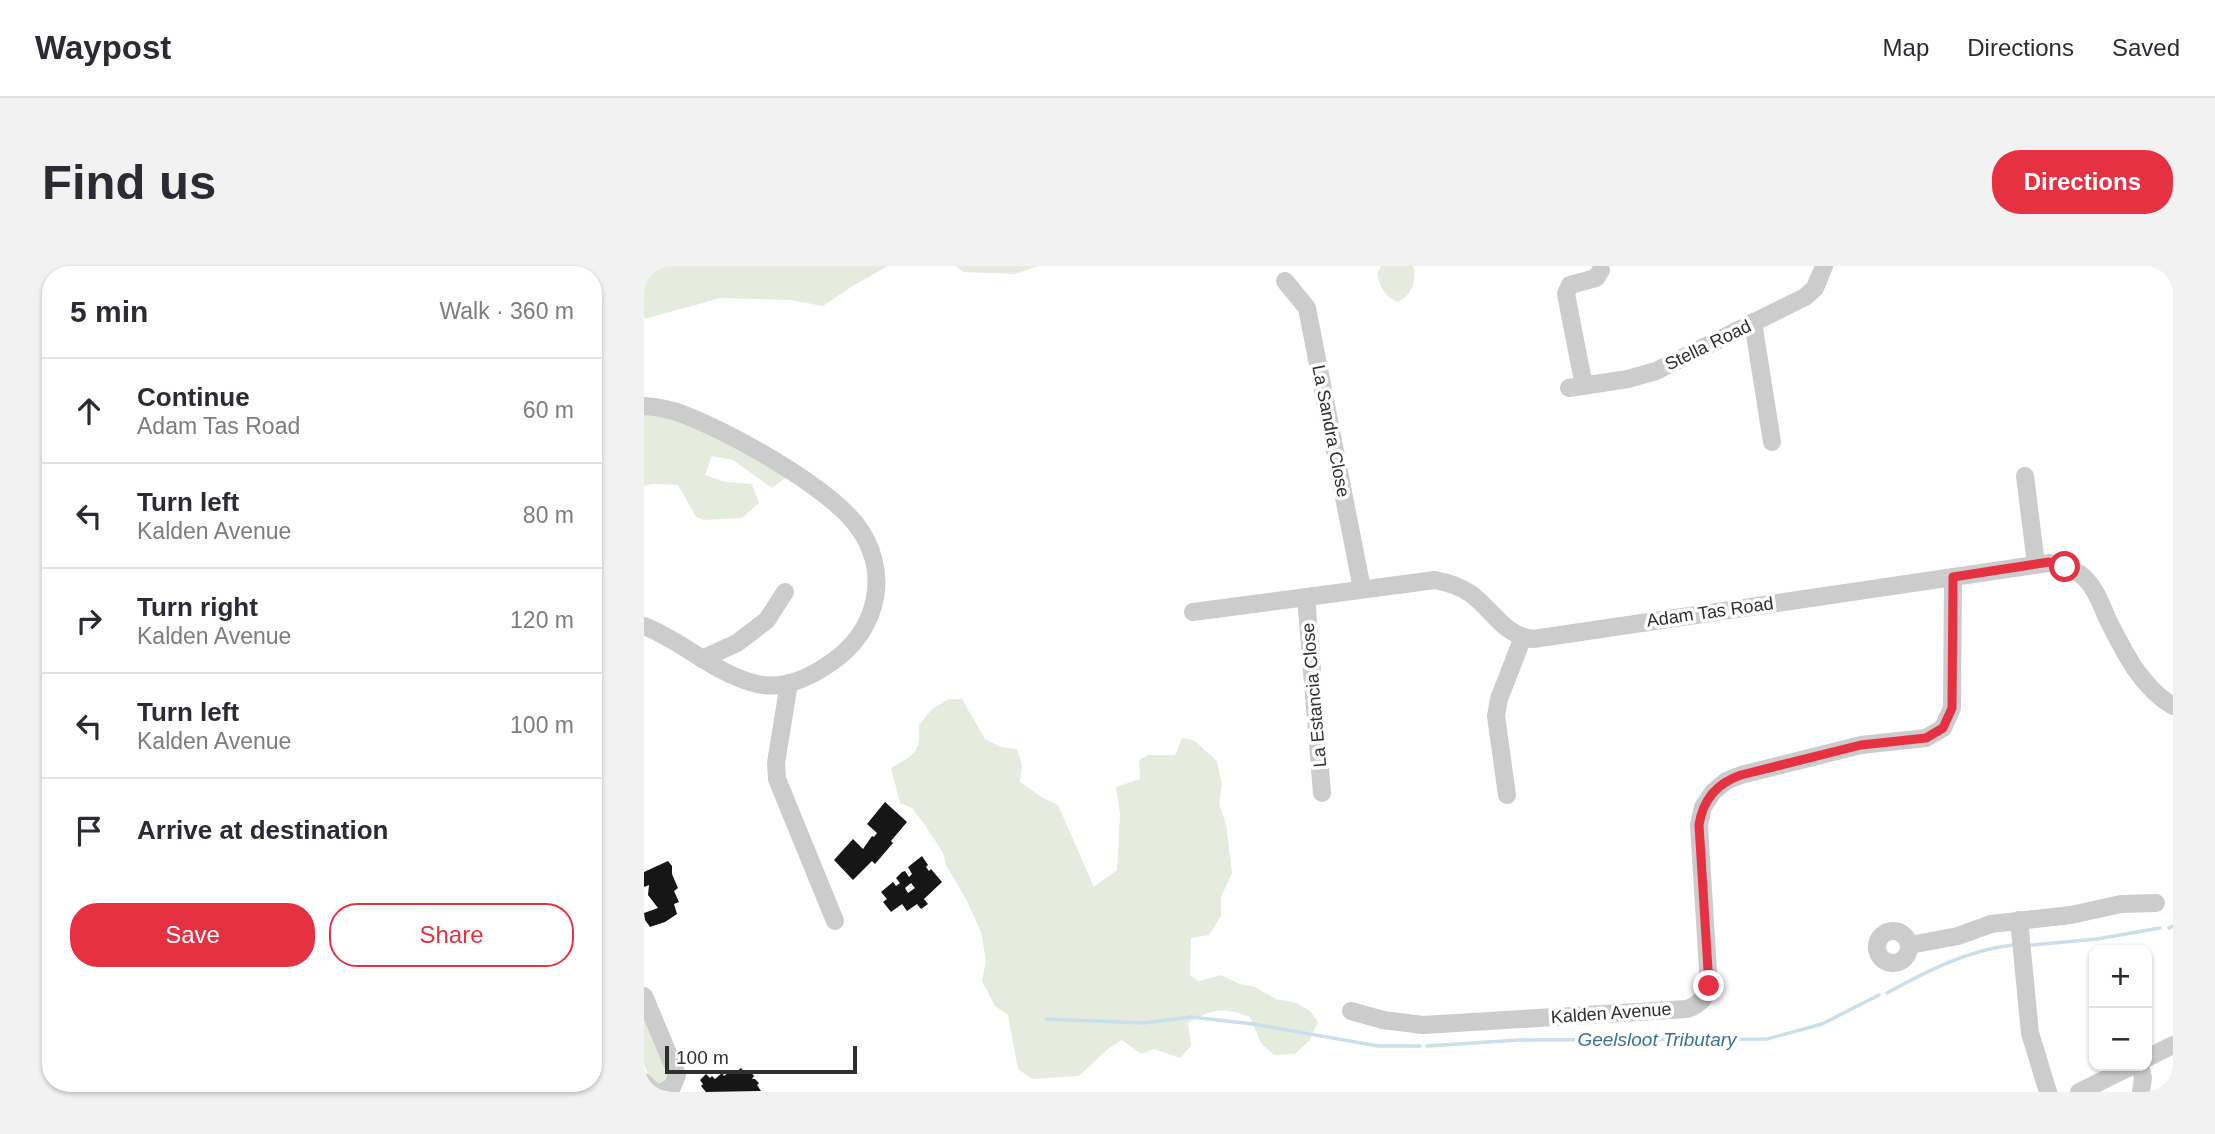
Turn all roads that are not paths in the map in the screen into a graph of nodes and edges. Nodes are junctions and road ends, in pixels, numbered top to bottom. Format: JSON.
{"nodes":[{"id":1,"x":1824,"y":266,"type":"edge"},
{"id":2,"x":1601,"y":271,"type":"dead end"},
{"id":3,"x":1285,"y":281,"type":"dead end"},
{"id":4,"x":1754,"y":323,"type":"junction"},
{"id":5,"x":644,"y":405,"type":"edge"},
{"id":6,"x":1772,"y":442,"type":"dead end"},
{"id":7,"x":2025,"y":476,"type":"dead end"},
{"id":8,"x":2036,"y":564,"type":"junction"},
{"id":9,"x":1953,"y":577,"type":"junction"},
{"id":10,"x":1362,"y":589,"type":"junction"},
{"id":11,"x":785,"y":592,"type":"dead end"},
{"id":12,"x":1306,"y":597,"type":"junction"},
{"id":13,"x":1193,"y":612,"type":"dead end"},
{"id":14,"x":644,"y":626,"type":"edge"},
{"id":15,"x":1523,"y":637,"type":"junction"},
{"id":16,"x":702,"y":659,"type":"junction"},
{"id":17,"x":789,"y":683,"type":"junction"},
{"id":18,"x":2173,"y":706,"type":"edge"},
{"id":19,"x":1322,"y":793,"type":"dead end"},
{"id":20,"x":1507,"y":795,"type":"dead end"},
{"id":21,"x":2156,"y":903,"type":"dead end"},
{"id":22,"x":2020,"y":920,"type":"junction"},
{"id":23,"x":835,"y":921,"type":"dead end"},
{"id":24,"x":1910,"y":944,"type":"dead end"},
{"id":25,"x":644,"y":996,"type":"edge"},
{"id":26,"x":1351,"y":1011,"type":"dead end"},
{"id":27,"x":2173,"y":1045,"type":"edge"},
{"id":28,"x":2152,"y":1056,"type":"edge"},
{"id":29,"x":2122,"y":1071,"type":"edge"},
{"id":30,"x":2141,"y":1071,"type":"edge"},
{"id":31,"x":644,"y":1082,"type":"edge"},
{"id":32,"x":654,"y":1092,"type":"edge"},
{"id":33,"x":662,"y":1092,"type":"edge"},
{"id":34,"x":2048,"y":1092,"type":"edge"},
{"id":35,"x":2078,"y":1092,"type":"edge"},
{"id":36,"x":2141,"y":1092,"type":"edge"}],
"edges":[{"from":1,"to":4,"type":"street","name":"Stella Road"},
{"from":2,"to":4,"type":"street","name":"Stella Road"},
{"from":3,"to":10,"type":"street","name":"La Sandra Close"},
{"from":4,"to":6,"type":"street"},
{"from":5,"to":17,"type":"street"},
{"from":7,"to":8,"type":"street"},
{"from":8,"to":9,"type":"street","name":"Adam Tas Road"},
{"from":8,"to":18,"type":"street","name":"Adam Tas Road"},
{"from":9,"to":15,"type":"street","name":"Adam Tas Road"},
{"from":9,"to":26,"type":"street","name":"Kalden Avenue"},
{"from":10,"to":12,"type":"street"},
{"from":10,"to":15,"type":"street"},
{"from":11,"to":16,"type":"street"},
{"from":12,"to":13,"type":"street"},
{"from":12,"to":19,"type":"street","name":"La Estancia Close"},
{"from":14,"to":16,"type":"street"},
{"from":15,"to":20,"type":"street"},
{"from":16,"to":17,"type":"street"},
{"from":17,"to":23,"type":"street"},
{"from":21,"to":22,"type":"street"},
{"from":22,"to":24,"type":"street"},
{"from":22,"to":34,"type":"street"},
{"from":25,"to":33,"type":"street"},
{"from":27,"to":28,"type":"street"},
{"from":29,"to":35,"type":"street"},
{"from":30,"to":36,"type":"street"},
{"from":31,"to":32,"type":"street"}]}
